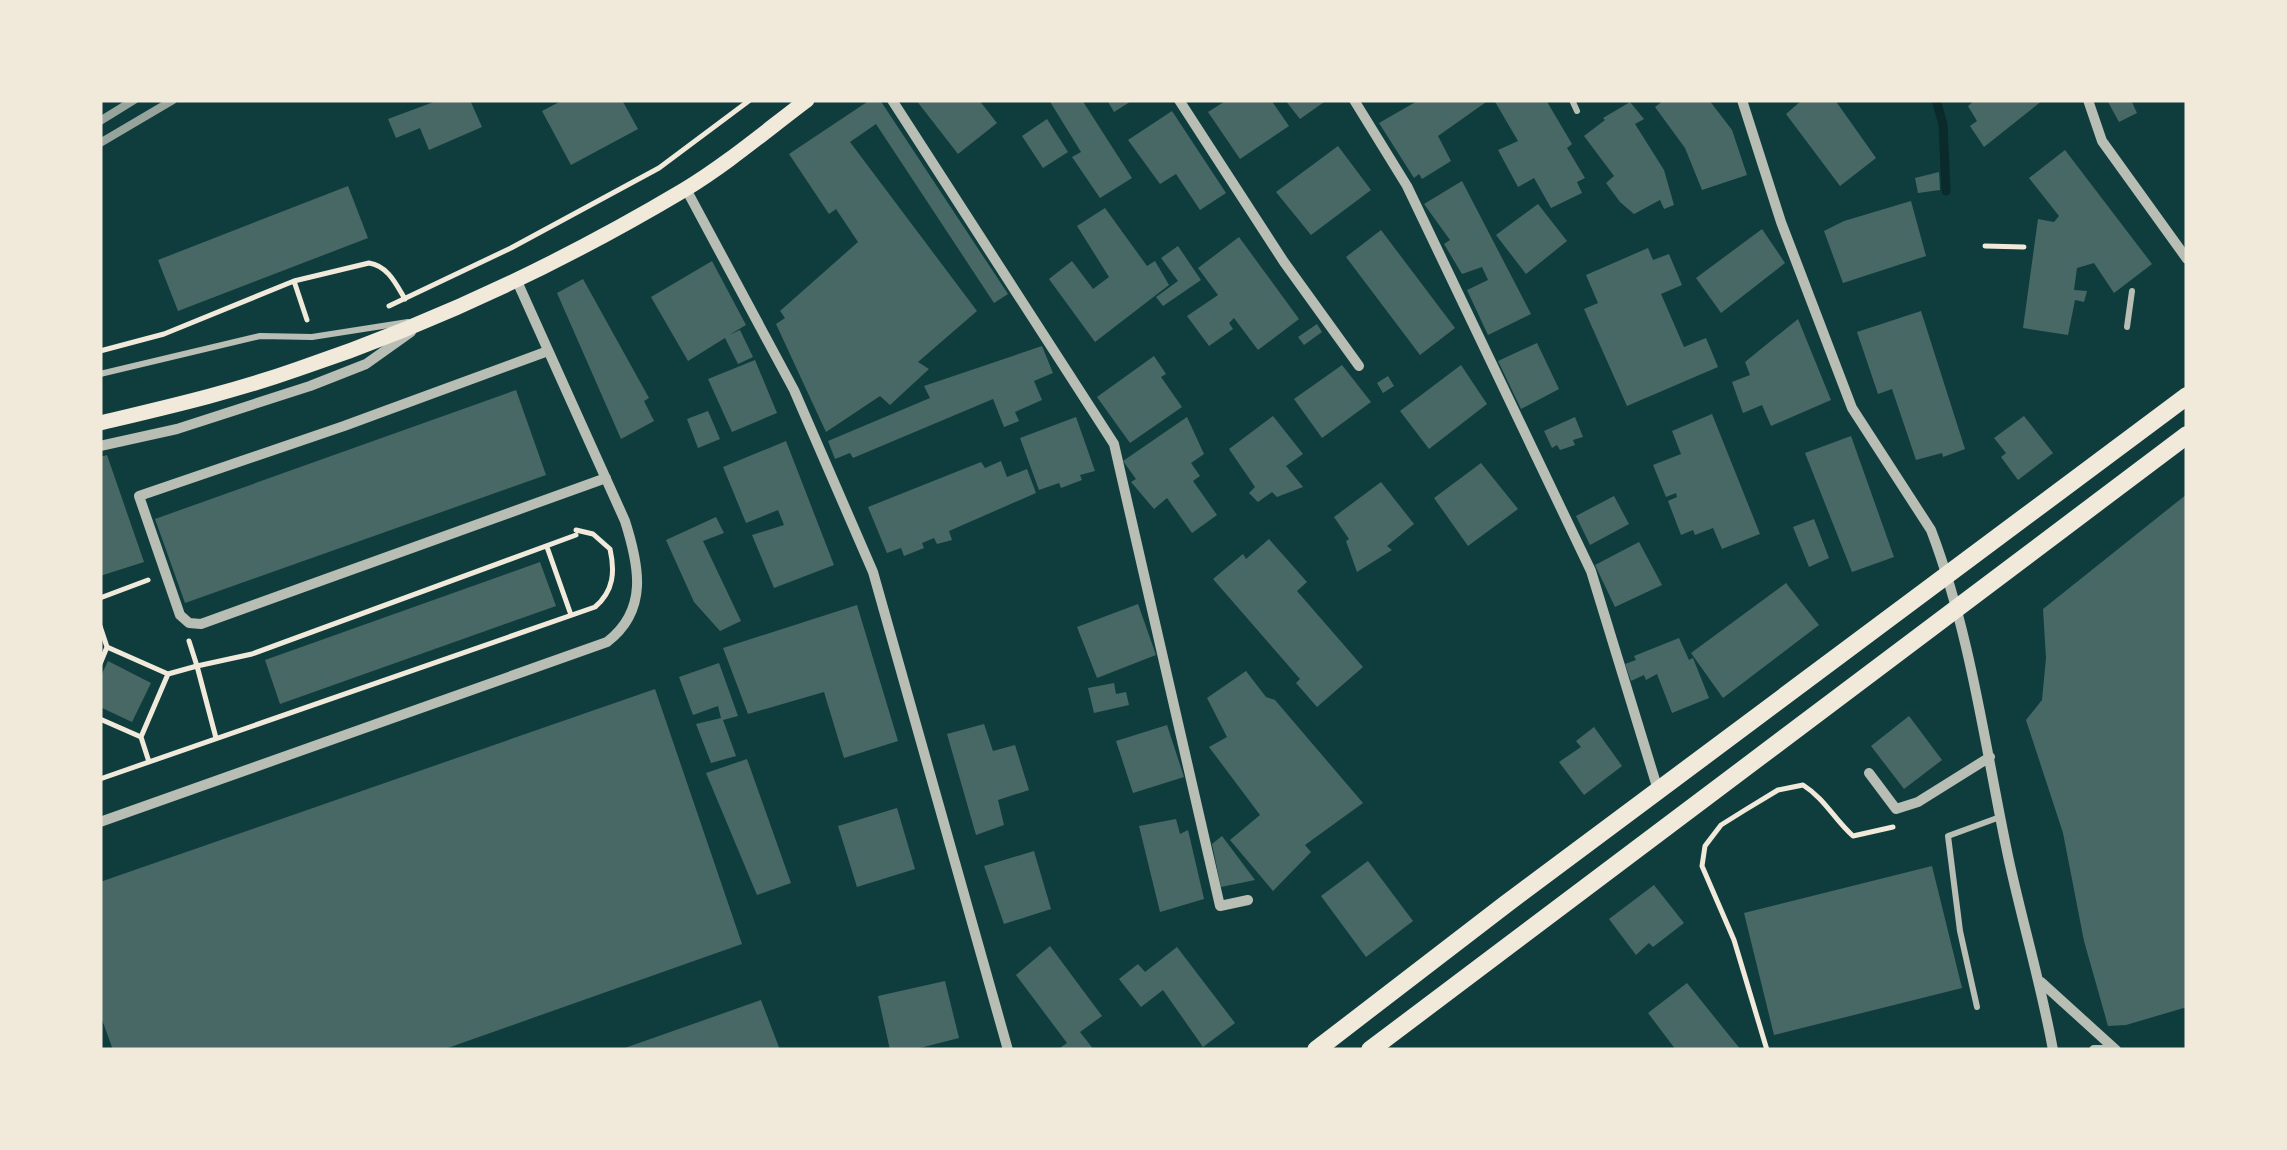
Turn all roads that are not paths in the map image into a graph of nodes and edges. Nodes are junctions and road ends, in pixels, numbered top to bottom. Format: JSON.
{"nodes":[{"id":1,"x":807,"y":100,"type":"edge"},
{"id":2,"x":892,"y":100,"type":"edge"},
{"id":3,"x":1179,"y":100,"type":"edge"},
{"id":4,"x":1354,"y":100,"type":"edge"},
{"id":5,"x":1572,"y":100,"type":"edge"},
{"id":6,"x":1742,"y":100,"type":"edge"},
{"id":7,"x":2088,"y":100,"type":"edge"},
{"id":8,"x":1577,"y":111,"type":"dead end"},
{"id":9,"x":686,"y":189,"type":"junction"},
{"id":10,"x":2187,"y":259,"type":"edge"},
{"id":11,"x":516,"y":279,"type":"junction"},
{"id":12,"x":2132,"y":291,"type":"dead end"},
{"id":13,"x":429,"y":319,"type":"junction"},
{"id":14,"x":2127,"y":327,"type":"dead end"},
{"id":15,"x":548,"y":351,"type":"junction"},
{"id":16,"x":1359,"y":366,"type":"dead end"},
{"id":17,"x":100,"y":374,"type":"edge"},
{"id":18,"x":2187,"y":396,"type":"edge"},
{"id":19,"x":100,"y":423,"type":"edge"},
{"id":20,"x":2187,"y":435,"type":"edge"},
{"id":21,"x":100,"y":446,"type":"edge"},
{"id":22,"x":2179,"y":450,"type":"edge"},
{"id":23,"x":606,"y":478,"type":"junction"},
{"id":24,"x":1946,"y":575,"type":"junction"},
{"id":25,"x":1956,"y":608,"type":"junction"},
{"id":26,"x":1990,"y":758,"type":"junction"},
{"id":27,"x":1869,"y":773,"type":"dead end"},
{"id":28,"x":1658,"y":790,"type":"junction"},
{"id":29,"x":2001,"y":816,"type":"junction"},
{"id":30,"x":100,"y":822,"type":"edge"},
{"id":31,"x":1248,"y":900,"type":"dead end"},
{"id":32,"x":2041,"y":981,"type":"junction"},
{"id":33,"x":1977,"y":1007,"type":"dead end"},
{"id":34,"x":1008,"y":1050,"type":"edge"},
{"id":35,"x":1316,"y":1050,"type":"edge"},
{"id":36,"x":1370,"y":1050,"type":"edge"},
{"id":37,"x":2053,"y":1050,"type":"edge"},
{"id":38,"x":2094,"y":1050,"type":"edge"},
{"id":39,"x":2113,"y":1050,"type":"edge"}],
"edges":[{"from":1,"to":9,"type":"main road"},
{"from":2,"to":31,"type":"street"},
{"from":3,"to":16,"type":"street"},
{"from":4,"to":28,"type":"street"},
{"from":5,"to":8,"type":"lane"},
{"from":6,"to":24,"type":"street"},
{"from":7,"to":10,"type":"street"},
{"from":9,"to":11,"type":"main road"},
{"from":9,"to":34,"type":"street"},
{"from":11,"to":13,"type":"main road"},
{"from":11,"to":15,"type":"street"},
{"from":12,"to":14,"type":"lane"},
{"from":13,"to":17,"type":"lane"},
{"from":13,"to":19,"type":"main road"},
{"from":13,"to":21,"type":"street"},
{"from":15,"to":23,"type":"street"},
{"from":15,"to":23,"type":"street"},
{"from":18,"to":24,"type":"main road"},
{"from":20,"to":22,"type":"main road"},
{"from":22,"to":25,"type":"main road"},
{"from":23,"to":30,"type":"street"},
{"from":24,"to":25,"type":"street"},
{"from":24,"to":28,"type":"main road"},
{"from":25,"to":26,"type":"street"},
{"from":25,"to":36,"type":"main road"},
{"from":26,"to":27,"type":"street"},
{"from":26,"to":29,"type":"street"},
{"from":28,"to":35,"type":"main road"},
{"from":29,"to":32,"type":"street"},
{"from":29,"to":33,"type":"lane"},
{"from":32,"to":37,"type":"street"},
{"from":32,"to":39,"type":"street"},
{"from":38,"to":39,"type":"street"}]}
